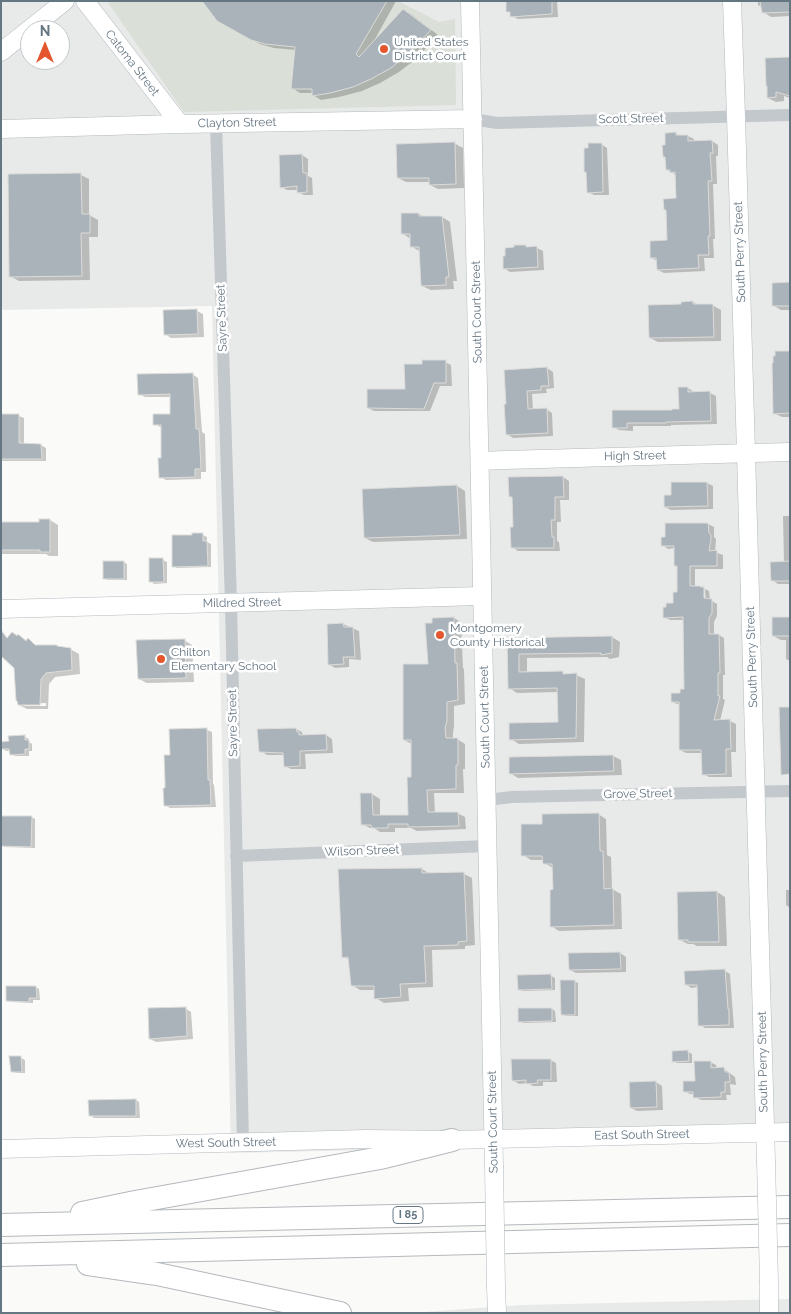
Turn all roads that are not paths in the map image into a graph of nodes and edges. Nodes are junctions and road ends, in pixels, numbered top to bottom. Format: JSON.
{"nodes":[{"id":1,"x":65,"y":1,"type":"edge"},
{"id":2,"x":85,"y":1,"type":"edge"},
{"id":3,"x":470,"y":1,"type":"edge"},
{"id":4,"x":732,"y":1,"type":"edge"},
{"id":5,"x":1,"y":52,"type":"edge"},
{"id":6,"x":790,"y":115,"type":"edge"},
{"id":7,"x":736,"y":116,"type":"junction"},
{"id":8,"x":473,"y":119,"type":"junction"},
{"id":9,"x":180,"y":124,"type":"junction"},
{"id":10,"x":216,"y":124,"type":"junction"},
{"id":11,"x":1,"y":129,"type":"edge"},
{"id":12,"x":790,"y":452,"type":"edge"},
{"id":13,"x":746,"y":453,"type":"junction"},
{"id":14,"x":480,"y":461,"type":"junction"},
{"id":15,"x":482,"y":596,"type":"junction"},
{"id":16,"x":231,"y":603,"type":"junction"},
{"id":17,"x":1,"y":609,"type":"edge"},
{"id":18,"x":790,"y":790,"type":"edge"},
{"id":19,"x":755,"y":792,"type":"junction"},
{"id":20,"x":486,"y":800,"type":"junction"},
{"id":21,"x":488,"y":846,"type":"junction"},
{"id":22,"x":236,"y":856,"type":"junction"},
{"id":23,"x":765,"y":1132,"type":"junction"},
{"id":24,"x":790,"y":1132,"type":"edge"},
{"id":25,"x":494,"y":1138,"type":"junction"},
{"id":26,"x":452,"y":1140,"type":"junction"},
{"id":27,"x":243,"y":1143,"type":"junction"},
{"id":28,"x":1,"y":1149,"type":"edge"},
{"id":29,"x":790,"y":1208,"type":"edge"},
{"id":30,"x":27,"y":1224,"type":"junction"},
{"id":31,"x":1,"y":1225,"type":"edge"},
{"id":32,"x":790,"y":1235,"type":"edge"},
{"id":33,"x":1,"y":1255,"type":"edge"},
{"id":34,"x":28,"y":1255,"type":"junction"},
{"id":35,"x":340,"y":1313,"type":"edge"},
{"id":36,"x":497,"y":1313,"type":"edge"},
{"id":37,"x":770,"y":1313,"type":"edge"}],
"edges":[{"from":1,"to":5,"type":"main road"},
{"from":2,"to":9,"type":"main road","name":"Catoma Street"},
{"from":3,"to":8,"type":"main road","name":"South Court Street"},
{"from":4,"to":7,"type":"main road","name":"South Perry Street"},
{"from":6,"to":7,"type":"street","name":"Scott Street"},
{"from":7,"to":8,"type":"street","name":"Scott Street"},
{"from":7,"to":13,"type":"main road","name":"South Perry Street"},
{"from":8,"to":10,"type":"main road","name":"Clayton Street"},
{"from":8,"to":14,"type":"main road","name":"South Court Street"},
{"from":9,"to":10,"type":"main road","name":"Clayton Street"},
{"from":9,"to":11,"type":"main road","name":"Clayton Street"},
{"from":10,"to":16,"type":"street","name":"Sayre Street"},
{"from":12,"to":13,"type":"main road","name":"High Street"},
{"from":13,"to":14,"type":"main road","name":"High Street"},
{"from":13,"to":19,"type":"main road","name":"South Perry Street"},
{"from":14,"to":15,"type":"main road","name":"South Court Street"},
{"from":15,"to":16,"type":"main road","name":"Mildred Street"},
{"from":15,"to":20,"type":"main road","name":"South Court Street"},
{"from":16,"to":17,"type":"main road","name":"Mildred Street"},
{"from":16,"to":22,"type":"street","name":"Sayre Street"},
{"from":18,"to":19,"type":"street","name":"Grove Street"},
{"from":19,"to":20,"type":"street","name":"Grove Street"},
{"from":19,"to":23,"type":"main road","name":"South Perry Street"},
{"from":20,"to":21,"type":"main road","name":"South Court Street"},
{"from":21,"to":22,"type":"street","name":"Wilson Street"},
{"from":21,"to":25,"type":"main road","name":"South Court Street"},
{"from":22,"to":27,"type":"street","name":"Sayre Street"},
{"from":23,"to":24,"type":"main road","name":"East South Street"},
{"from":23,"to":25,"type":"main road","name":"East South Street"},
{"from":23,"to":37,"type":"main road","name":"South Perry Street","bridge":true},
{"from":25,"to":26,"type":"main road","name":"East South Street"},
{"from":25,"to":36,"type":"main road","name":"South Court Street","bridge":true},
{"from":26,"to":27,"type":"main road","name":"West South Street"},
{"from":26,"to":30,"type":"highway"},
{"from":27,"to":28,"type":"main road","name":"West South Street"},
{"from":29,"to":30,"type":"highway","number":"I 85"},
{"from":30,"to":31,"type":"highway","number":"I 85"},
{"from":32,"to":34,"type":"highway"},
{"from":33,"to":34,"type":"highway"},
{"from":34,"to":35,"type":"highway"}]}
